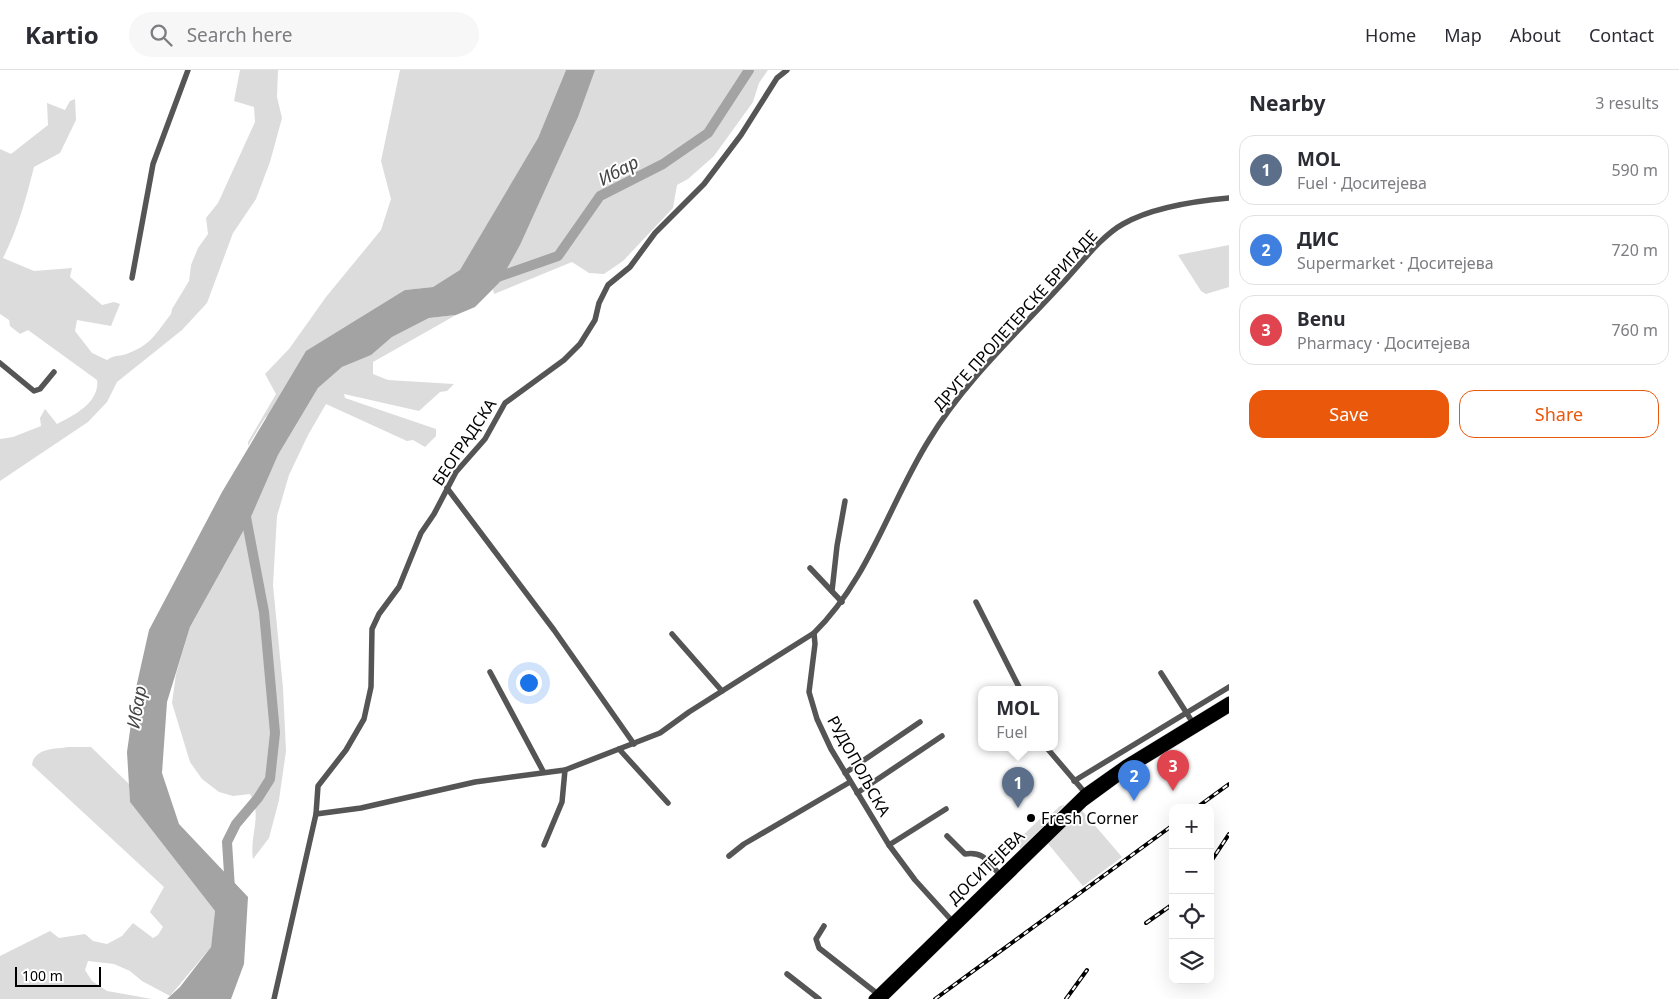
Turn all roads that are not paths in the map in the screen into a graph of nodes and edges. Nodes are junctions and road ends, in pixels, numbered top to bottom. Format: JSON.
{"nodes":[{"id":1,"x":188,"y":70,"type":"edge"},
{"id":2,"x":787,"y":70,"type":"edge"},
{"id":3,"x":1229,"y":198,"type":"edge"},
{"id":4,"x":132,"y":278,"type":"dead end"},
{"id":5,"x":0,"y":364,"type":"edge"},
{"id":6,"x":54,"y":372,"type":"dead end"},
{"id":7,"x":447,"y":488,"type":"junction"},
{"id":8,"x":845,"y":501,"type":"dead end"},
{"id":9,"x":810,"y":568,"type":"dead end"},
{"id":10,"x":832,"y":591,"type":"junction"},
{"id":11,"x":842,"y":602,"type":"junction"},
{"id":12,"x":976,"y":602,"type":"dead end"},
{"id":13,"x":814,"y":633,"type":"junction"},
{"id":14,"x":672,"y":634,"type":"dead end"},
{"id":15,"x":490,"y":672,"type":"dead end"},
{"id":16,"x":1161,"y":673,"type":"dead end"},
{"id":17,"x":1018,"y":686,"type":"edge"},
{"id":18,"x":1229,"y":687,"type":"edge"},
{"id":19,"x":722,"y":691,"type":"junction"},
{"id":20,"x":1229,"y":701,"type":"edge"},
{"id":21,"x":1229,"y":708,"type":"edge"},
{"id":22,"x":1187,"y":713,"type":"junction"},
{"id":23,"x":920,"y":722,"type":"dead end"},
{"id":24,"x":1193,"y":723,"type":"junction"},
{"id":25,"x":942,"y":736,"type":"dead end"},
{"id":26,"x":634,"y":744,"type":"junction"},
{"id":27,"x":619,"y":749,"type":"junction"},
{"id":28,"x":1049,"y":751,"type":"edge"},
{"id":29,"x":565,"y":770,"type":"junction"},
{"id":30,"x":544,"y":771,"type":"junction"},
{"id":31,"x":845,"y":773,"type":"junction"},
{"id":32,"x":1074,"y":781,"type":"junction"},
{"id":33,"x":850,"y":782,"type":"junction"},
{"id":34,"x":857,"y":793,"type":"junction"},
{"id":35,"x":1087,"y":795,"type":"junction"},
{"id":36,"x":668,"y":803,"type":"dead end"},
{"id":37,"x":946,"y":809,"type":"dead end"},
{"id":38,"x":316,"y":814,"type":"junction"},
{"id":39,"x":947,"y":836,"type":"dead end"},
{"id":40,"x":544,"y":845,"type":"dead end"},
{"id":41,"x":889,"y":845,"type":"junction"},
{"id":42,"x":729,"y":856,"type":"dead end"},
{"id":43,"x":1000,"y":875,"type":"junction"},
{"id":44,"x":954,"y":924,"type":"junction"},
{"id":45,"x":824,"y":926,"type":"dead end"},
{"id":46,"x":787,"y":974,"type":"dead end"},
{"id":47,"x":879,"y":997,"type":"edge"},
{"id":48,"x":274,"y":999,"type":"edge"},
{"id":49,"x":819,"y":999,"type":"edge"}],
"edges":[{"from":1,"to":4,"type":"street"},
{"from":2,"to":7,"type":"street","name":"БЕОГРАДСКА"},
{"from":3,"to":11,"type":"street","name":"ДРУГЕ ПРОЛЕТЕРСКЕ БРИГАДЕ"},
{"from":5,"to":6,"type":"street"},
{"from":7,"to":26,"type":"street"},
{"from":7,"to":38,"type":"street","name":"БЕОГРАДСКА"},
{"from":8,"to":10,"type":"street"},
{"from":9,"to":10,"type":"street"},
{"from":10,"to":11,"type":"street"},
{"from":11,"to":13,"type":"street","name":"ДРУГЕ ПРОЛЕТЕРСКЕ БРИГАДЕ"},
{"from":12,"to":17,"type":"street"},
{"from":13,"to":19,"type":"street"},
{"from":13,"to":31,"type":"street","name":"РУДОПОЉСКА"},
{"from":14,"to":19,"type":"street"},
{"from":15,"to":30,"type":"street"},
{"from":16,"to":22,"type":"street"},
{"from":18,"to":22,"type":"street"},
{"from":19,"to":26,"type":"street"},
{"from":20,"to":24,"type":"main road","name":"ДОСИТЕЈЕВА"},
{"from":21,"to":35,"type":"main road","name":"ДОСИТЕЈЕВА"},
{"from":22,"to":24,"type":"street"},
{"from":22,"to":32,"type":"street"},
{"from":23,"to":31,"type":"street"},
{"from":24,"to":35,"type":"main road","name":"ДОСИТЕЈЕВА"},
{"from":25,"to":34,"type":"street"},
{"from":26,"to":27,"type":"street"},
{"from":27,"to":29,"type":"street"},
{"from":27,"to":36,"type":"street"},
{"from":28,"to":32,"type":"street"},
{"from":29,"to":30,"type":"street"},
{"from":29,"to":40,"type":"street"},
{"from":30,"to":38,"type":"street"},
{"from":31,"to":33,"type":"street","name":"РУДОПОЉСКА"},
{"from":32,"to":35,"type":"street"},
{"from":33,"to":34,"type":"street","name":"РУДОПОЉСКА"},
{"from":33,"to":42,"type":"street"},
{"from":34,"to":41,"type":"street","name":"РУДОПОЉСКА"},
{"from":35,"to":43,"type":"main road","name":"ДОСИТЕЈЕВА"},
{"from":35,"to":44,"type":"main road","name":"ДОСИТЕЈЕВА"},
{"from":37,"to":41,"type":"street"},
{"from":38,"to":48,"type":"street","name":"БЕОГРАДСКА"},
{"from":39,"to":43,"type":"street"},
{"from":41,"to":44,"type":"street","name":"РУДОПОЉСКА"},
{"from":43,"to":44,"type":"main road","name":"ДОСИТЕЈЕВА"},
{"from":44,"to":47,"type":"main road","name":"ДОСИТЕЈЕВА"},
{"from":45,"to":47,"type":"street"},
{"from":46,"to":49,"type":"street"}]}
